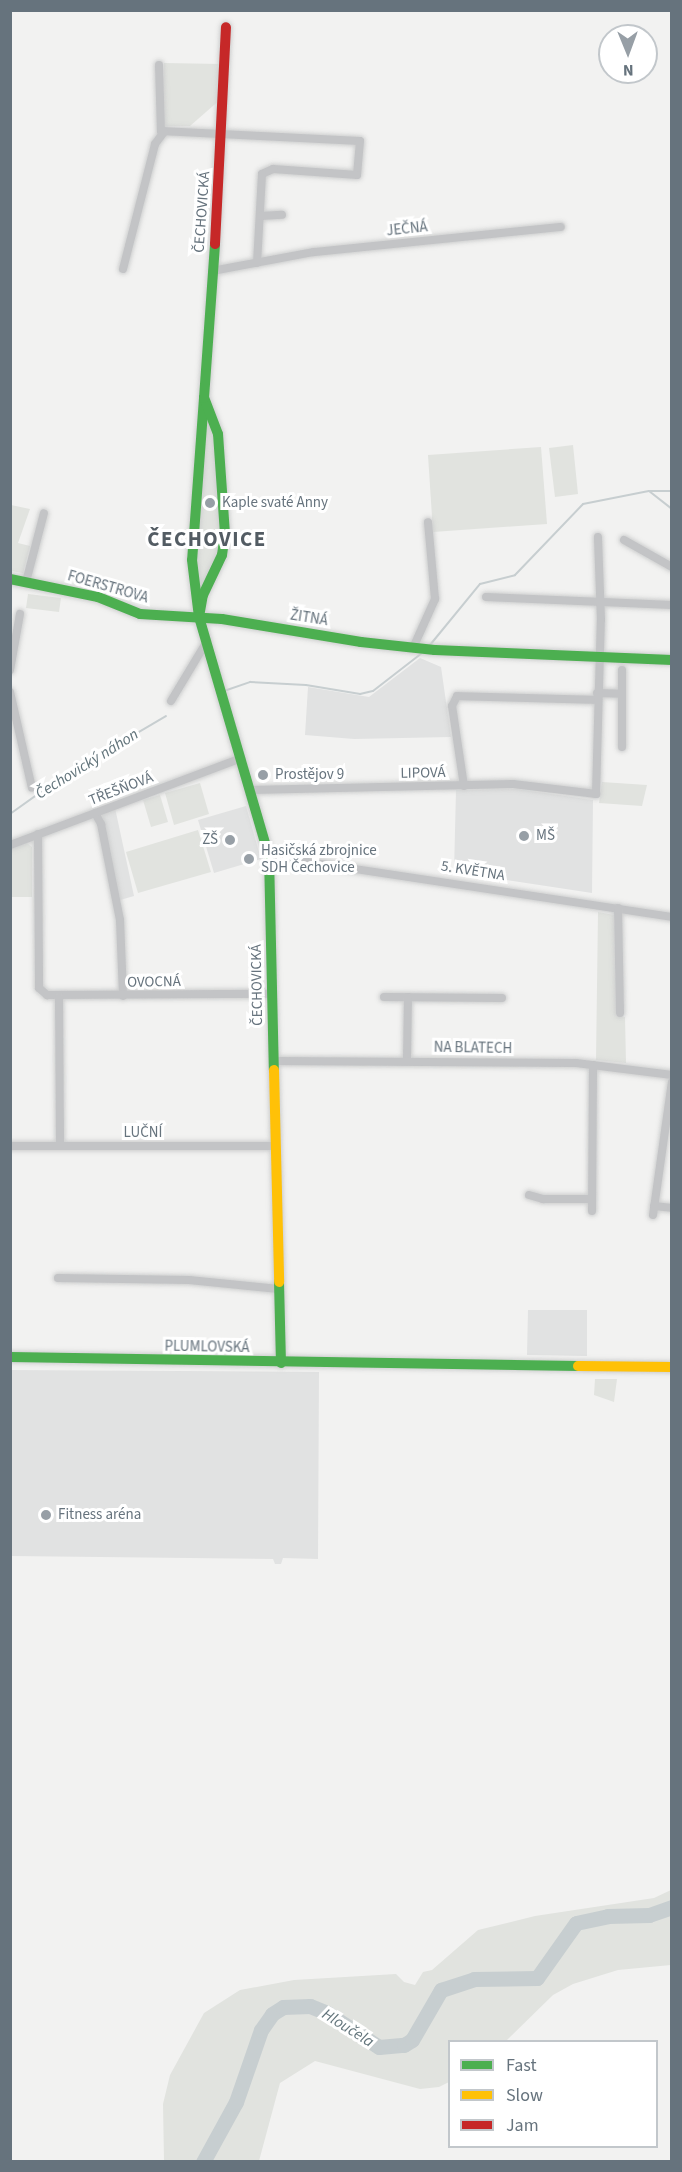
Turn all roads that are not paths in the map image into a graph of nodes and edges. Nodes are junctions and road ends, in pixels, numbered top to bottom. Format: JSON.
{"nodes":[{"id":1,"x":226,"y":27,"type":"dead end"},
{"id":2,"x":159,"y":64,"type":"dead end"},
{"id":3,"x":163,"y":131,"type":"junction"},
{"id":4,"x":223,"y":135,"type":"junction"},
{"id":5,"x":282,"y":215,"type":"dead end"},
{"id":6,"x":260,"y":216,"type":"junction"},
{"id":7,"x":561,"y":227,"type":"dead end"},
{"id":8,"x":257,"y":263,"type":"junction"},
{"id":9,"x":123,"y":269,"type":"dead end"},
{"id":10,"x":212,"y":271,"type":"junction"},
{"id":11,"x":204,"y":398,"type":"junction"},
{"id":12,"x":44,"y":513,"type":"dead end"},
{"id":13,"x":428,"y":522,"type":"dead end"},
{"id":14,"x":598,"y":537,"type":"dead end"},
{"id":15,"x":624,"y":540,"type":"dead end"},
{"id":16,"x":672,"y":567,"type":"edge"},
{"id":17,"x":10,"y":579,"type":"edge"},
{"id":18,"x":26,"y":582,"type":"junction"},
{"id":19,"x":486,"y":597,"type":"dead end"},
{"id":20,"x":600,"y":601,"type":"junction"},
{"id":21,"x":672,"y":604,"type":"edge"},
{"id":22,"x":20,"y":614,"type":"dead end"},
{"id":23,"x":199,"y":617,"type":"junction"},
{"id":24,"x":13,"y":641,"type":"edge"},
{"id":25,"x":207,"y":641,"type":"junction"},
{"id":26,"x":416,"y":649,"type":"junction"},
{"id":27,"x":598,"y":657,"type":"junction"},
{"id":28,"x":672,"y":660,"type":"edge"},
{"id":29,"x":10,"y":670,"type":"edge"},
{"id":30,"x":622,"y":670,"type":"dead end"},
{"id":31,"x":10,"y":692,"type":"edge"},
{"id":32,"x":622,"y":694,"type":"junction"},
{"id":33,"x":597,"y":697,"type":"junction"},
{"id":34,"x":171,"y":701,"type":"dead end"},
{"id":35,"x":622,"y":747,"type":"dead end"},
{"id":36,"x":241,"y":758,"type":"junction"},
{"id":37,"x":464,"y":786,"type":"junction"},
{"id":38,"x":32,"y":788,"type":"dead end"},
{"id":39,"x":251,"y":790,"type":"junction"},
{"id":40,"x":95,"y":813,"type":"junction"},
{"id":41,"x":38,"y":834,"type":"junction"},
{"id":42,"x":10,"y":844,"type":"edge"},
{"id":43,"x":269,"y":856,"type":"junction"},
{"id":44,"x":618,"y":908,"type":"junction"},
{"id":45,"x":672,"y":917,"type":"edge"},
{"id":46,"x":273,"y":994,"type":"junction"},
{"id":47,"x":123,"y":996,"type":"junction"},
{"id":48,"x":58,"y":997,"type":"junction"},
{"id":49,"x":384,"y":997,"type":"dead end"},
{"id":50,"x":408,"y":997,"type":"junction"},
{"id":51,"x":502,"y":998,"type":"dead end"},
{"id":52,"x":620,"y":1013,"type":"dead end"},
{"id":53,"x":407,"y":1060,"type":"junction"},
{"id":54,"x":274,"y":1061,"type":"junction"},
{"id":55,"x":594,"y":1065,"type":"junction"},
{"id":56,"x":672,"y":1075,"type":"edge"},
{"id":57,"x":672,"y":1082,"type":"edge"},
{"id":58,"x":10,"y":1146,"type":"edge"},
{"id":59,"x":60,"y":1146,"type":"junction"},
{"id":60,"x":276,"y":1146,"type":"junction"},
{"id":61,"x":529,"y":1195,"type":"dead end"},
{"id":62,"x":592,"y":1199,"type":"junction"},
{"id":63,"x":654,"y":1206,"type":"junction"},
{"id":64,"x":672,"y":1208,"type":"edge"},
{"id":65,"x":592,"y":1211,"type":"dead end"},
{"id":66,"x":653,"y":1215,"type":"dead end"},
{"id":67,"x":58,"y":1278,"type":"dead end"},
{"id":68,"x":279,"y":1289,"type":"junction"},
{"id":69,"x":10,"y":1357,"type":"edge"},
{"id":70,"x":50,"y":1360,"type":"junction"},
{"id":71,"x":10,"y":1363,"type":"edge"},
{"id":72,"x":280,"y":1363,"type":"junction"},
{"id":73,"x":672,"y":1367,"type":"edge"}],
"edges":[{"from":1,"to":4,"type":"street","name":"ČECHOVICKÁ"},
{"from":2,"to":3,"type":"street"},
{"from":3,"to":4,"type":"street"},
{"from":3,"to":9,"type":"street"},
{"from":4,"to":6,"type":"street"},
{"from":4,"to":10,"type":"street","name":"ČECHOVICKÁ"},
{"from":5,"to":6,"type":"street"},
{"from":6,"to":8,"type":"street"},
{"from":7,"to":8,"type":"street","name":"JEČNÁ"},
{"from":8,"to":10,"type":"street","name":"JEČNÁ"},
{"from":10,"to":11,"type":"street","name":"ČECHOVICKÁ"},
{"from":11,"to":23,"type":"street","name":"ČECHOVICKÁ"},
{"from":11,"to":23,"type":"street","name":"ČECHOVICKÁ"},
{"from":12,"to":18,"type":"street"},
{"from":13,"to":26,"type":"street"},
{"from":14,"to":20,"type":"street"},
{"from":15,"to":16,"type":"street"},
{"from":17,"to":18,"type":"street","name":"FOERSTROVA"},
{"from":18,"to":23,"type":"street","name":"FOERSTROVA"},
{"from":19,"to":20,"type":"street"},
{"from":20,"to":21,"type":"street"},
{"from":20,"to":27,"type":"street"},
{"from":22,"to":24,"type":"street"},
{"from":23,"to":25,"type":"street","name":"ČECHOVICKÁ"},
{"from":23,"to":26,"type":"street","name":"ŽITNÁ"},
{"from":24,"to":29,"type":"street"},
{"from":25,"to":34,"type":"street"},
{"from":25,"to":36,"type":"street","name":"ČECHOVICKÁ"},
{"from":26,"to":27,"type":"street","name":"ŽITNÁ"},
{"from":27,"to":28,"type":"street","name":"ŽITNÁ"},
{"from":27,"to":33,"type":"street"},
{"from":30,"to":32,"type":"street"},
{"from":31,"to":38,"type":"street"},
{"from":32,"to":33,"type":"street"},
{"from":32,"to":35,"type":"street"},
{"from":33,"to":37,"type":"street","name":"LIPOVÁ"},
{"from":33,"to":37,"type":"street"},
{"from":36,"to":39,"type":"street","name":"ČECHOVICKÁ"},
{"from":36,"to":40,"type":"street","name":"TŘEŠŇOVÁ"},
{"from":37,"to":39,"type":"street","name":"LIPOVÁ"},
{"from":39,"to":43,"type":"street","name":"ČECHOVICKÁ"},
{"from":40,"to":41,"type":"street","name":"TŘEŠŇOVÁ"},
{"from":40,"to":47,"type":"street"},
{"from":41,"to":42,"type":"street","name":"TŘEŠŇOVÁ"},
{"from":41,"to":48,"type":"street","name":"OVOCNÁ"},
{"from":43,"to":44,"type":"street","name":"5. KVĚTNA"},
{"from":43,"to":46,"type":"street","name":"ČECHOVICKÁ"},
{"from":44,"to":45,"type":"street","name":"5. KVĚTNA"},
{"from":44,"to":52,"type":"street"},
{"from":46,"to":47,"type":"street","name":"OVOCNÁ"},
{"from":46,"to":54,"type":"street","name":"ČECHOVICKÁ"},
{"from":47,"to":48,"type":"street","name":"OVOCNÁ"},
{"from":48,"to":59,"type":"street"},
{"from":49,"to":50,"type":"street"},
{"from":50,"to":51,"type":"street"},
{"from":50,"to":53,"type":"street"},
{"from":53,"to":54,"type":"street","name":"NA BLATECH"},
{"from":53,"to":55,"type":"street","name":"NA BLATECH"},
{"from":54,"to":60,"type":"street","name":"ČECHOVICKÁ"},
{"from":55,"to":56,"type":"street","name":"NA BLATECH"},
{"from":55,"to":62,"type":"street"},
{"from":57,"to":63,"type":"street"},
{"from":58,"to":59,"type":"street","name":"LUČNÍ"},
{"from":59,"to":60,"type":"street","name":"LUČNÍ"},
{"from":60,"to":68,"type":"street","name":"ČECHOVICKÁ"},
{"from":61,"to":62,"type":"street"},
{"from":62,"to":65,"type":"street"},
{"from":63,"to":64,"type":"street"},
{"from":63,"to":66,"type":"street"},
{"from":67,"to":68,"type":"street"},
{"from":68,"to":72,"type":"street","name":"ČECHOVICKÁ"},
{"from":69,"to":70,"type":"street","name":"PLUMLOVSKÁ"},
{"from":70,"to":71,"type":"street","name":"PLUMLOVSKÁ"},
{"from":70,"to":72,"type":"street","name":"PLUMLOVSKÁ"},
{"from":72,"to":73,"type":"street","name":"PLUMLOVSKÁ"}]}
